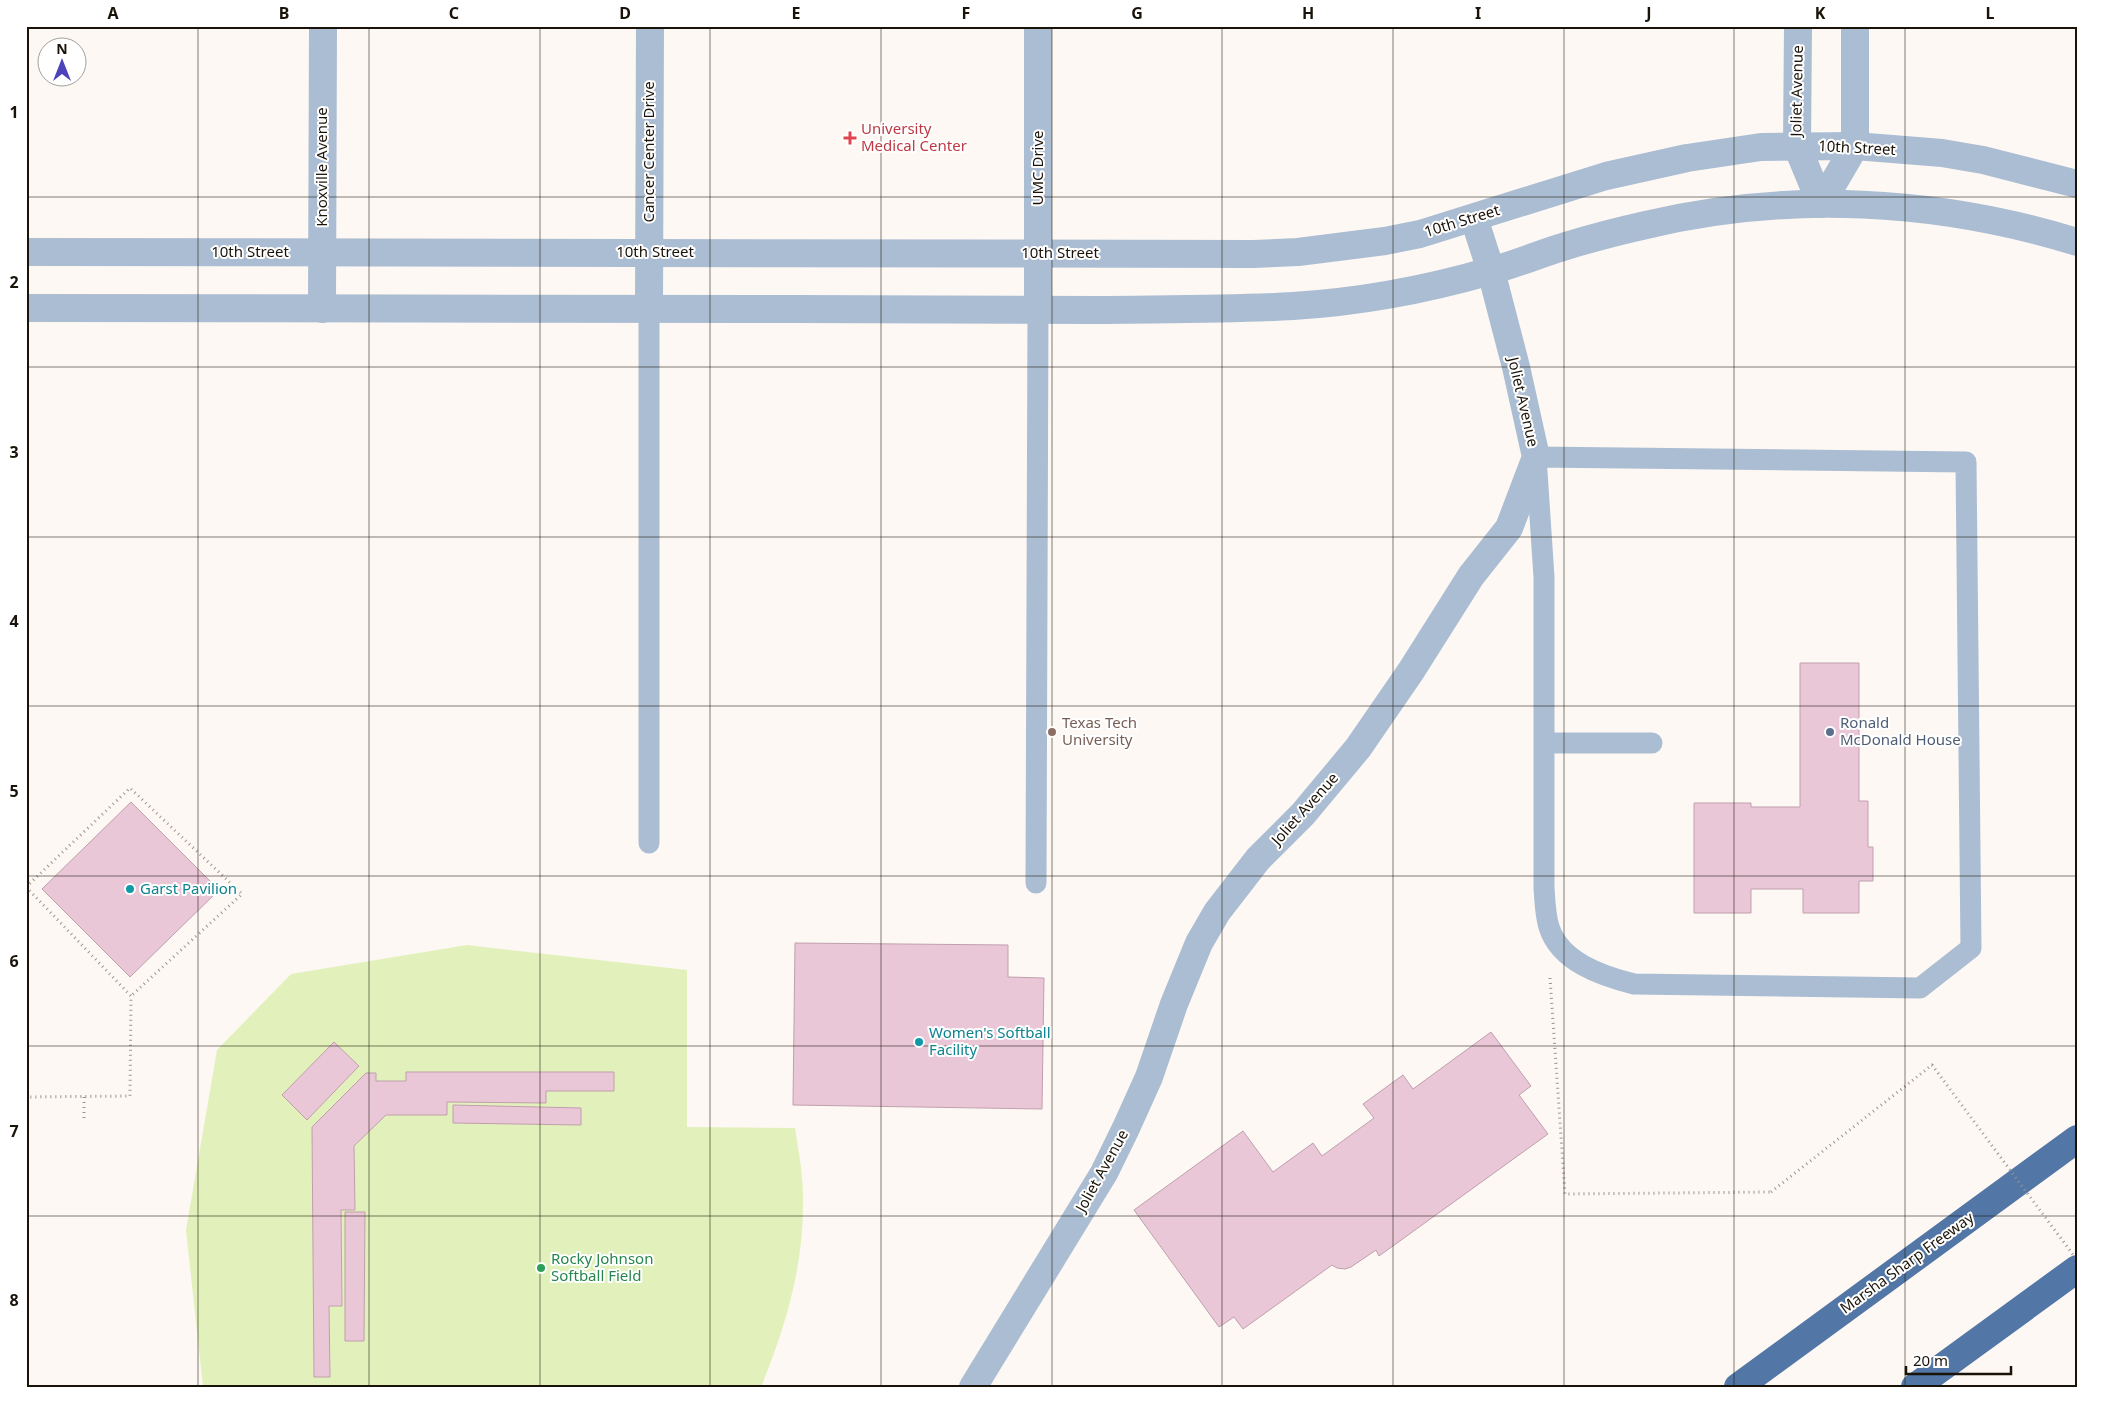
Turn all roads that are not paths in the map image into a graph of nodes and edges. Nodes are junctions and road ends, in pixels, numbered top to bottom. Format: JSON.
{"nodes":[{"id":1,"x":323,"y":26,"type":"edge"},
{"id":2,"x":650,"y":26,"type":"edge"},
{"id":3,"x":1038,"y":26,"type":"edge"},
{"id":4,"x":1798,"y":26,"type":"edge"},
{"id":5,"x":1855,"y":26,"type":"edge"},
{"id":6,"x":1796,"y":146,"type":"junction"},
{"id":7,"x":1855,"y":146,"type":"junction"},
{"id":8,"x":2077,"y":184,"type":"edge"},
{"id":9,"x":1821,"y":204,"type":"junction"},
{"id":10,"x":1474,"y":218,"type":"junction"},
{"id":11,"x":2077,"y":242,"type":"edge"},
{"id":12,"x":26,"y":252,"type":"edge"},
{"id":13,"x":322,"y":252,"type":"junction"},
{"id":14,"x":649,"y":252,"type":"junction"},
{"id":15,"x":1038,"y":253,"type":"junction"},
{"id":16,"x":1491,"y":272,"type":"junction"},
{"id":17,"x":26,"y":308,"type":"edge"},
{"id":18,"x":322,"y":308,"type":"junction"},
{"id":19,"x":649,"y":308,"type":"junction"},
{"id":20,"x":1038,"y":310,"type":"junction"},
{"id":21,"x":1536,"y":458,"type":"junction"},
{"id":22,"x":1544,"y":742,"type":"junction"},
{"id":23,"x":1652,"y":742,"type":"dead end"},
{"id":24,"x":649,"y":843,"type":"dead end"},
{"id":25,"x":1036,"y":883,"type":"dead end"},
{"id":26,"x":2077,"y":1139,"type":"edge"},
{"id":27,"x":2077,"y":1269,"type":"edge"},
{"id":28,"x":974,"y":1387,"type":"edge"},
{"id":29,"x":1738,"y":1387,"type":"edge"},
{"id":30,"x":1915,"y":1387,"type":"edge"}],
"edges":[{"from":1,"to":13,"type":"street","name":"Knoxville Avenue"},
{"from":2,"to":14,"type":"street","name":"Cancer Center Drive"},
{"from":3,"to":15,"type":"street","name":"UMC Drive"},
{"from":4,"to":6,"type":"street","name":"Joliet Avenue"},
{"from":5,"to":7,"type":"street"},
{"from":6,"to":7,"type":"street","name":"10th Street"},
{"from":6,"to":9,"type":"street","name":"Joliet Avenue"},
{"from":6,"to":10,"type":"street","name":"10th Street"},
{"from":7,"to":8,"type":"street","name":"10th Street"},
{"from":7,"to":9,"type":"street"},
{"from":9,"to":11,"type":"street"},
{"from":9,"to":16,"type":"street"},
{"from":10,"to":15,"type":"street","name":"10th Street"},
{"from":10,"to":16,"type":"street","name":"Joliet Avenue"},
{"from":12,"to":13,"type":"street","name":"10th Street"},
{"from":13,"to":14,"type":"street","name":"10th Street"},
{"from":13,"to":18,"type":"street","name":"Knoxville Avenue"},
{"from":14,"to":15,"type":"street","name":"10th Street"},
{"from":14,"to":19,"type":"street","name":"Cancer Center Drive"},
{"from":15,"to":20,"type":"street","name":"UMC Drive"},
{"from":16,"to":20,"type":"street"},
{"from":16,"to":21,"type":"street","name":"Joliet Avenue"},
{"from":17,"to":18,"type":"street"},
{"from":18,"to":19,"type":"street"},
{"from":19,"to":20,"type":"street"},
{"from":19,"to":24,"type":"lane"},
{"from":20,"to":25,"type":"lane"},
{"from":21,"to":22,"type":"lane"},
{"from":21,"to":22,"type":"lane"},
{"from":21,"to":28,"type":"street","name":"Joliet Avenue"},
{"from":22,"to":23,"type":"lane"},
{"from":26,"to":29,"type":"highway","name":"Marsha Sharp Freeway"},
{"from":27,"to":30,"type":"highway"}]}
